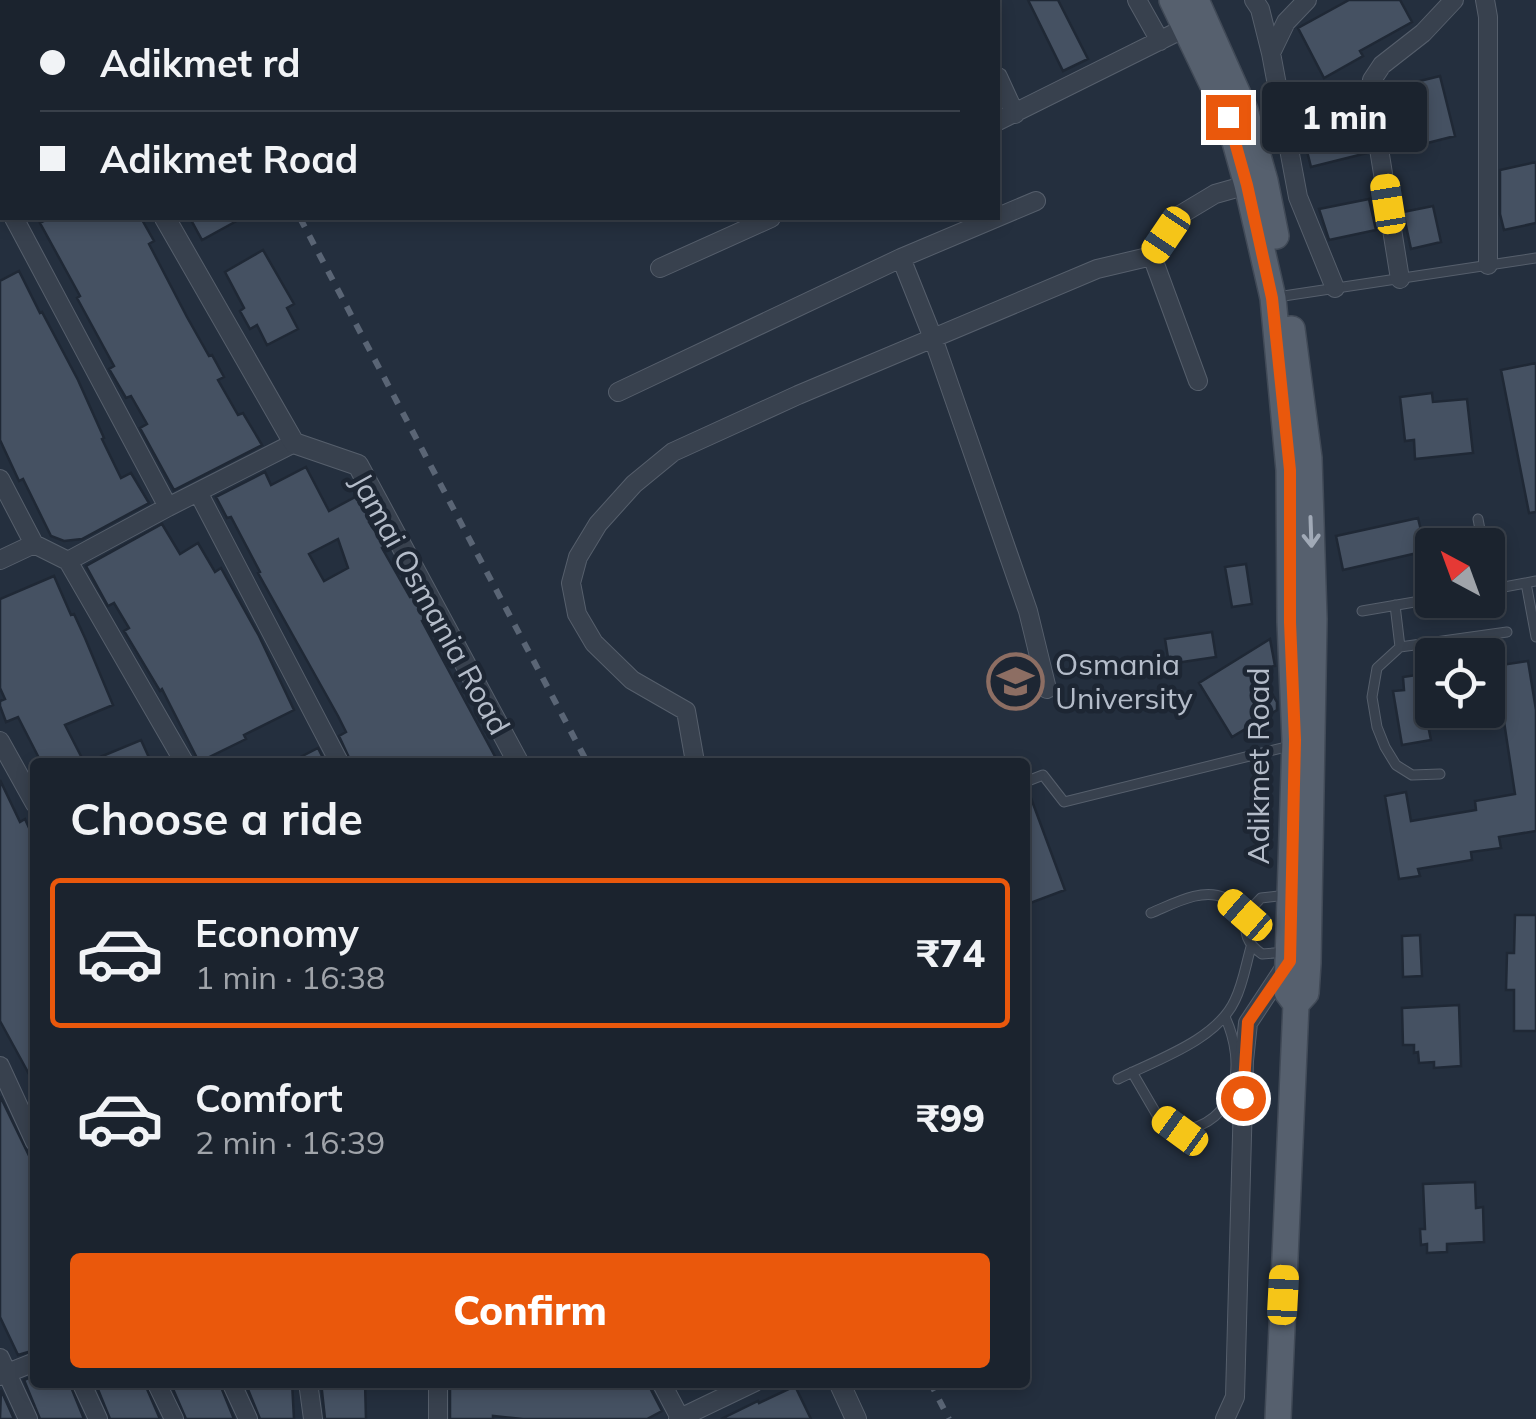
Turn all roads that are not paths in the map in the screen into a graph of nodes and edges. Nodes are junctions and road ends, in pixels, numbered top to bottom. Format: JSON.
{"nodes":[{"id":1,"x":1137,"y":0,"type":"edge"},
{"id":2,"x":1172,"y":0,"type":"edge"},
{"id":3,"x":1196,"y":0,"type":"edge"},
{"id":4,"x":1254,"y":0,"type":"edge"},
{"id":5,"x":1307,"y":0,"type":"edge"},
{"id":6,"x":1454,"y":0,"type":"edge"},
{"id":7,"x":1485,"y":0,"type":"edge"},
{"id":8,"x":1185,"y":28,"type":"junction"},
{"id":9,"x":1160,"y":40,"type":"junction"},
{"id":10,"x":1271,"y":53,"type":"junction"},
{"id":11,"x":1000,"y":88,"type":"edge"},
{"id":12,"x":1006,"y":118,"type":"edge"},
{"id":13,"x":1247,"y":185,"type":"junction"},
{"id":14,"x":1036,"y":202,"type":"dead end"},
{"id":15,"x":1000,"y":217,"type":"edge"},
{"id":16,"x":15,"y":220,"type":"edge"},
{"id":17,"x":166,"y":220,"type":"edge"},
{"id":18,"x":767,"y":220,"type":"edge"},
{"id":19,"x":993,"y":220,"type":"edge"},
{"id":20,"x":1152,"y":256,"type":"junction"},
{"id":21,"x":901,"y":258,"type":"junction"},
{"id":22,"x":1536,"y":258,"type":"edge"},
{"id":23,"x":1488,"y":266,"type":"junction"},
{"id":24,"x":660,"y":268,"type":"dead end"},
{"id":25,"x":1400,"y":279,"type":"junction"},
{"id":26,"x":1335,"y":288,"type":"junction"},
{"id":27,"x":1280,"y":297,"type":"junction"},
{"id":28,"x":933,"y":338,"type":"junction"},
{"id":29,"x":1198,"y":380,"type":"dead end"},
{"id":30,"x":618,"y":392,"type":"dead end"},
{"id":31,"x":294,"y":443,"type":"junction"},
{"id":32,"x":0,"y":479,"type":"edge"},
{"id":33,"x":198,"y":492,"type":"junction"},
{"id":34,"x":168,"y":507,"type":"junction"},
{"id":35,"x":1478,"y":519,"type":"dead end"},
{"id":36,"x":1480,"y":528,"type":"edge"},
{"id":37,"x":34,"y":544,"type":"junction"},
{"id":38,"x":0,"y":560,"type":"edge"},
{"id":39,"x":68,"y":561,"type":"junction"},
{"id":40,"x":1531,"y":582,"type":"edge"},
{"id":41,"x":1505,"y":586,"type":"edge"},
{"id":42,"x":1415,"y":602,"type":"edge"},
{"id":43,"x":1395,"y":605,"type":"junction"},
{"id":44,"x":1362,"y":611,"type":"dead end"},
{"id":45,"x":1507,"y":632,"type":"dead end"},
{"id":46,"x":1536,"y":637,"type":"edge"},
{"id":47,"x":1400,"y":647,"type":"junction"},
{"id":48,"x":1048,"y":690,"type":"dead end"},
{"id":49,"x":0,"y":742,"type":"edge"},
{"id":50,"x":1304,"y":744,"type":"junction"},
{"id":51,"x":182,"y":758,"type":"edge"},
{"id":52,"x":337,"y":758,"type":"edge"},
{"id":53,"x":516,"y":758,"type":"edge"},
{"id":54,"x":694,"y":758,"type":"edge"},
{"id":55,"x":1440,"y":774,"type":"dead end"},
{"id":56,"x":1030,"y":780,"type":"edge"},
{"id":57,"x":30,"y":795,"type":"edge"},
{"id":58,"x":1291,"y":894,"type":"junction"},
{"id":59,"x":1151,"y":913,"type":"dead end"},
{"id":60,"x":1245,"y":915,"type":"junction"},
{"id":61,"x":1251,"y":946,"type":"junction"},
{"id":62,"x":1290,"y":956,"type":"junction"},
{"id":63,"x":1296,"y":1012,"type":"junction"},
{"id":64,"x":1225,"y":1018,"type":"junction"},
{"id":65,"x":0,"y":1066,"type":"edge"},
{"id":66,"x":1132,"y":1072,"type":"junction"},
{"id":67,"x":1118,"y":1079,"type":"dead end"},
{"id":68,"x":30,"y":1131,"type":"edge"},
{"id":69,"x":30,"y":1363,"type":"edge"},
{"id":70,"x":2,"y":1369,"type":"edge"},
{"id":71,"x":84,"y":1388,"type":"edge"},
{"id":72,"x":159,"y":1388,"type":"edge"},
{"id":73,"x":234,"y":1388,"type":"edge"},
{"id":74,"x":309,"y":1388,"type":"edge"},
{"id":75,"x":438,"y":1388,"type":"edge"},
{"id":76,"x":664,"y":1388,"type":"edge"},
{"id":77,"x":743,"y":1388,"type":"edge"},
{"id":78,"x":842,"y":1388,"type":"edge"},
{"id":79,"x":28,"y":1419,"type":"edge"},
{"id":80,"x":98,"y":1419,"type":"edge"},
{"id":81,"x":174,"y":1419,"type":"edge"},
{"id":82,"x":248,"y":1419,"type":"edge"},
{"id":83,"x":313,"y":1419,"type":"edge"},
{"id":84,"x":438,"y":1419,"type":"edge"},
{"id":85,"x":679,"y":1419,"type":"edge"},
{"id":86,"x":856,"y":1419,"type":"edge"},
{"id":87,"x":1225,"y":1419,"type":"edge"},
{"id":88,"x":1278,"y":1419,"type":"edge"}],
"edges":[{"from":1,"to":9,"type":"street"},
{"from":2,"to":8,"type":"main road","name":"Adikmet Road"},
{"from":3,"to":27,"type":"main road","name":"Adikmet Road"},
{"from":4,"to":10,"type":"street"},
{"from":5,"to":10,"type":"street"},
{"from":6,"to":25,"type":"street"},
{"from":7,"to":23,"type":"street"},
{"from":8,"to":9,"type":"street"},
{"from":8,"to":13,"type":"main road","name":"Adikmet Road"},
{"from":9,"to":12,"type":"street"},
{"from":10,"to":26,"type":"street"},
{"from":11,"to":12,"type":"street"},
{"from":13,"to":20,"type":"street"},
{"from":13,"to":27,"type":"main road","name":"Adikmet Road"},
{"from":14,"to":15,"type":"street"},
{"from":16,"to":34,"type":"street"},
{"from":17,"to":31,"type":"street"},
{"from":18,"to":24,"type":"street"},
{"from":19,"to":21,"type":"street"},
{"from":20,"to":28,"type":"street"},
{"from":20,"to":29,"type":"street"},
{"from":21,"to":28,"type":"street"},
{"from":21,"to":30,"type":"street"},
{"from":22,"to":23,"type":"lane"},
{"from":23,"to":25,"type":"lane"},
{"from":25,"to":26,"type":"lane"},
{"from":26,"to":27,"type":"lane"},
{"from":27,"to":50,"type":"main road","name":"Adikmet Road"},
{"from":28,"to":48,"type":"street"},
{"from":28,"to":54,"type":"street"},
{"from":31,"to":33,"type":"street"},
{"from":31,"to":53,"type":"street","name":"Jamai Osmania Road"},
{"from":32,"to":37,"type":"street"},
{"from":33,"to":34,"type":"street"},
{"from":33,"to":52,"type":"street"},
{"from":34,"to":39,"type":"street"},
{"from":35,"to":36,"type":"lane"},
{"from":37,"to":38,"type":"street"},
{"from":37,"to":39,"type":"street"},
{"from":39,"to":51,"type":"street"},
{"from":40,"to":41,"type":"lane"},
{"from":40,"to":46,"type":"lane"},
{"from":42,"to":43,"type":"lane"},
{"from":43,"to":44,"type":"lane"},
{"from":43,"to":47,"type":"lane"},
{"from":45,"to":47,"type":"lane"},
{"from":47,"to":55,"type":"lane"},
{"from":49,"to":57,"type":"street"},
{"from":50,"to":56,"type":"lane"},
{"from":50,"to":58,"type":"main road","name":"Adikmet Road"},
{"from":50,"to":63,"type":"main road","name":"Adikmet Road"},
{"from":58,"to":60,"type":"lane"},
{"from":58,"to":62,"type":"main road","name":"Adikmet Road"},
{"from":59,"to":60,"type":"lane"},
{"from":60,"to":61,"type":"lane"},
{"from":61,"to":62,"type":"lane"},
{"from":61,"to":64,"type":"lane"},
{"from":62,"to":63,"type":"main road","name":"Adikmet Road"},
{"from":62,"to":87,"type":"street"},
{"from":63,"to":88,"type":"main road"},
{"from":64,"to":66,"type":"lane"},
{"from":64,"to":66,"type":"lane"},
{"from":65,"to":68,"type":"street"},
{"from":66,"to":67,"type":"lane"},
{"from":69,"to":70,"type":"street"},
{"from":70,"to":79,"type":"street"},
{"from":71,"to":80,"type":"street"},
{"from":72,"to":81,"type":"street"},
{"from":73,"to":82,"type":"street"},
{"from":74,"to":83,"type":"street"},
{"from":75,"to":84,"type":"street"},
{"from":76,"to":85,"type":"street"},
{"from":77,"to":85,"type":"street"},
{"from":78,"to":86,"type":"street"}]}
